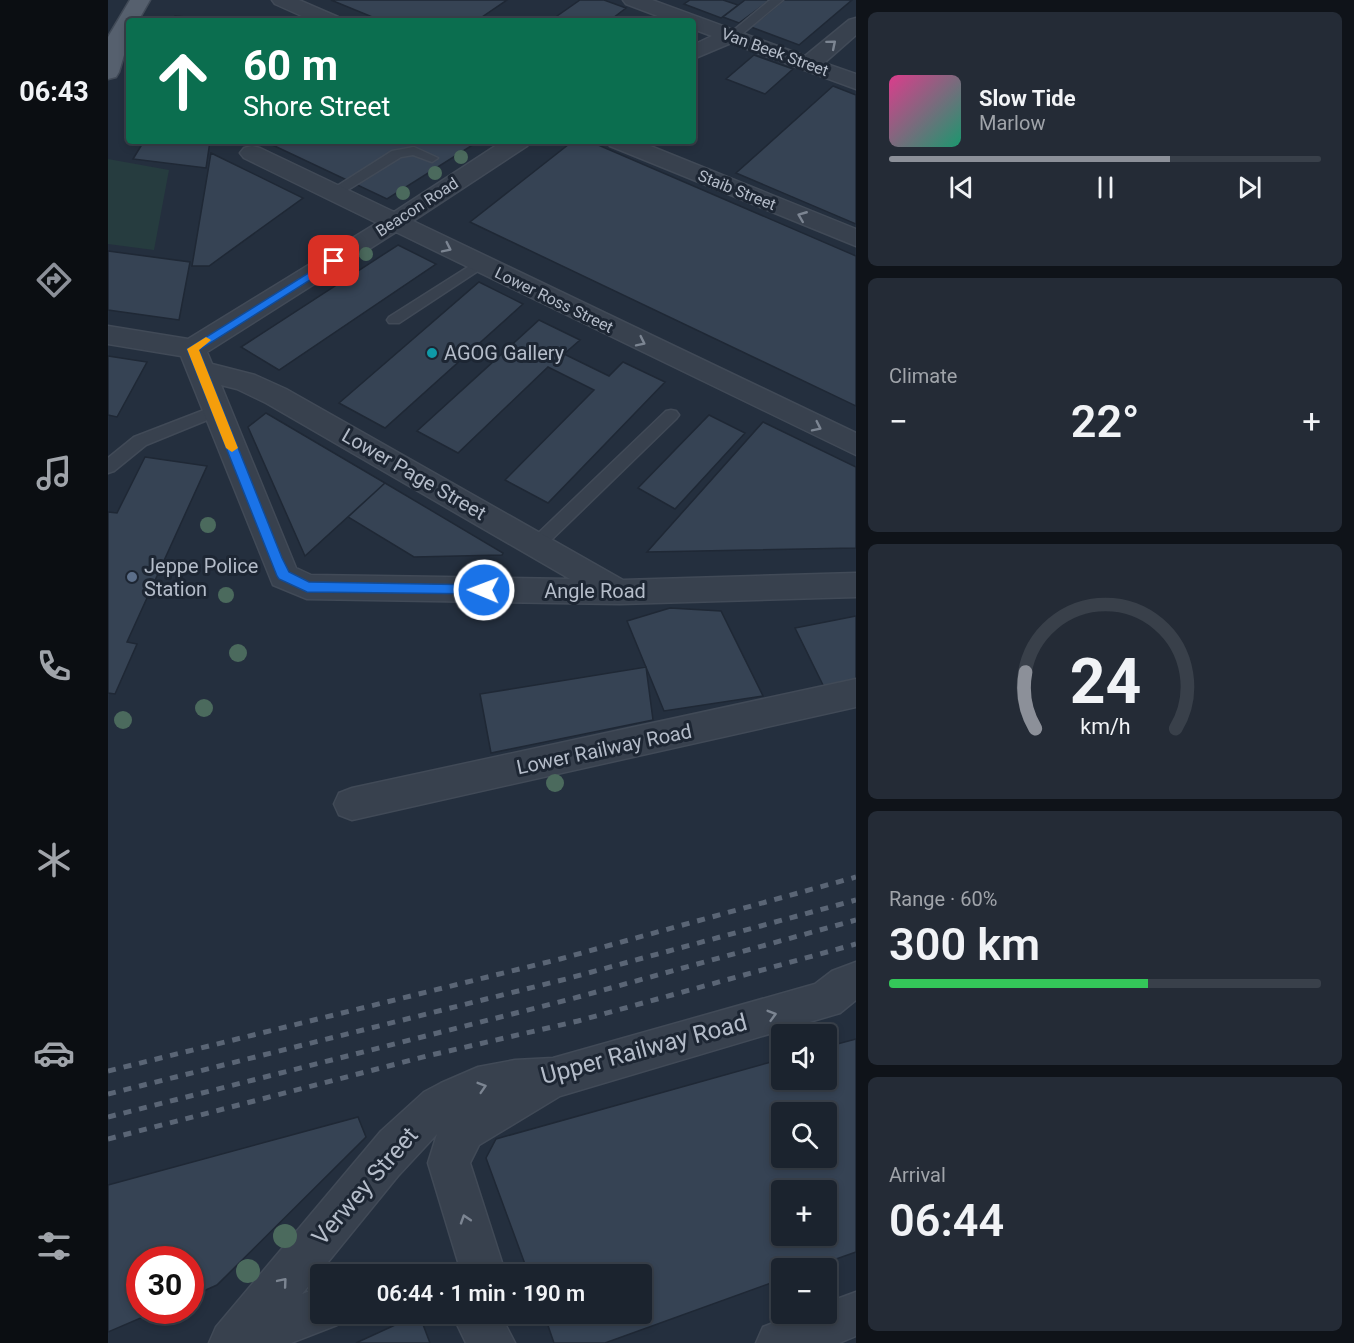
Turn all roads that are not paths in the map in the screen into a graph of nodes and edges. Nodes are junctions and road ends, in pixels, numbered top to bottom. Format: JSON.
{"nodes":[{"id":1,"x":140,"y":0,"type":"edge"},
{"id":2,"x":282,"y":0,"type":"edge"},
{"id":3,"x":633,"y":0,"type":"edge"},
{"id":4,"x":777,"y":0,"type":"edge"},
{"id":5,"x":130,"y":18,"type":"edge"},
{"id":6,"x":325,"y":18,"type":"edge"},
{"id":7,"x":681,"y":18,"type":"edge"},
{"id":8,"x":696,"y":23,"type":"edge"},
{"id":9,"x":126,"y":24,"type":"edge"},
{"id":10,"x":856,"y":24,"type":"edge"},
{"id":11,"x":731,"y":36,"type":"junction"},
{"id":12,"x":696,"y":52,"type":"edge"},
{"id":13,"x":809,"y":64,"type":"junction"},
{"id":14,"x":108,"y":72,"type":"edge"},
{"id":15,"x":856,"y":82,"type":"edge"},
{"id":16,"x":514,"y":144,"type":"edge"},
{"id":17,"x":625,"y":144,"type":"edge"},
{"id":18,"x":252,"y":153,"type":"dead end"},
{"id":19,"x":432,"y":158,"type":"dead end"},
{"id":20,"x":333,"y":193,"type":"junction"},
{"id":21,"x":394,"y":223,"type":"junction"},
{"id":22,"x":856,"y":238,"type":"edge"},
{"id":23,"x":479,"y":264,"type":"junction"},
{"id":24,"x":394,"y":320,"type":"dead end"},
{"id":25,"x":108,"y":335,"type":"edge"},
{"id":26,"x":197,"y":360,"type":"junction"},
{"id":27,"x":217,"y":410,"type":"junction"},
{"id":28,"x":671,"y":415,"type":"dead end"},
{"id":29,"x":856,"y":446,"type":"edge"},
{"id":30,"x":108,"y":467,"type":"edge"},
{"id":31,"x":536,"y":545,"type":"junction"},
{"id":32,"x":856,"y":585,"type":"edge"},
{"id":33,"x":620,"y":592,"type":"junction"},
{"id":34,"x":856,"y":693,"type":"edge"},
{"id":35,"x":352,"y":804,"type":"dead end"},
{"id":36,"x":846,"y":993,"type":"edge"},
{"id":37,"x":553,"y":1078,"type":"junction"},
{"id":38,"x":430,"y":1113,"type":"joint"},
{"id":39,"x":481,"y":1264,"type":"edge"},
{"id":40,"x":310,"y":1313,"type":"edge"},
{"id":41,"x":856,"y":1314,"type":"edge"},
{"id":42,"x":480,"y":1324,"type":"edge"},
{"id":43,"x":500,"y":1324,"type":"edge"},
{"id":44,"x":232,"y":1343,"type":"edge"},
{"id":45,"x":492,"y":1343,"type":"edge"},
{"id":46,"x":506,"y":1343,"type":"edge"},
{"id":47,"x":780,"y":1343,"type":"edge"}],
"edges":[{"from":1,"to":5,"type":"main road"},
{"from":2,"to":6,"type":"street"},
{"from":3,"to":7,"type":"street","name":"Van Beek Street"},
{"from":4,"to":11,"type":"lane"},
{"from":8,"to":11,"type":"street","name":"Van Beek Street"},
{"from":9,"to":14,"type":"main road"},
{"from":13,"to":10,"type":"street","one_way":true},
{"from":11,"to":12,"type":"street"},
{"from":11,"to":13,"type":"street","name":"Van Beek Street"},
{"from":13,"to":15,"type":"street","name":"Van Beek Street"},
{"from":16,"to":21,"type":"street","name":"Beacon Road"},
{"from":22,"to":17,"type":"street","name":"Staib Street","one_way":true},
{"from":18,"to":20,"type":"street","name":"Lower Ross Street"},
{"from":19,"to":20,"type":"lane"},
{"from":20,"to":21,"type":"street","name":"Lower Ross Street"},
{"from":21,"to":23,"type":"street","name":"Lower Ross Street","one_way":true},
{"from":21,"to":26,"type":"street","name":"Beacon Road"},
{"from":23,"to":24,"type":"lane"},
{"from":23,"to":29,"type":"street","name":"Lower Ross Street","one_way":true},
{"from":25,"to":26,"type":"street","name":"Lower Page Street"},
{"from":26,"to":27,"type":"street","name":"Angle Road"},
{"from":26,"to":31,"type":"street","name":"Lower Page Street"},
{"from":27,"to":30,"type":"lane"},
{"from":27,"to":33,"type":"street","name":"Angle Road"},
{"from":28,"to":31,"type":"lane"},
{"from":31,"to":33,"type":"street","name":"Lower Page Street"},
{"from":32,"to":33,"type":"street","name":"Angle Road"},
{"from":34,"to":35,"type":"street","name":"Lower Railway Road"},
{"from":37,"to":36,"type":"street","name":"Upper Railway Road","one_way":true},
{"from":38,"to":37,"type":"street","name":"Upper Railway Road","one_way":true},
{"from":39,"to":37,"type":"street","one_way":true},
{"from":44,"to":38,"type":"street","name":"Verwey Street","one_way":true},
{"from":40,"to":44,"type":"street","name":"Verwey Street"},
{"from":41,"to":47,"type":"street"},
{"from":42,"to":45,"type":"street"},
{"from":43,"to":46,"type":"street"}]}
